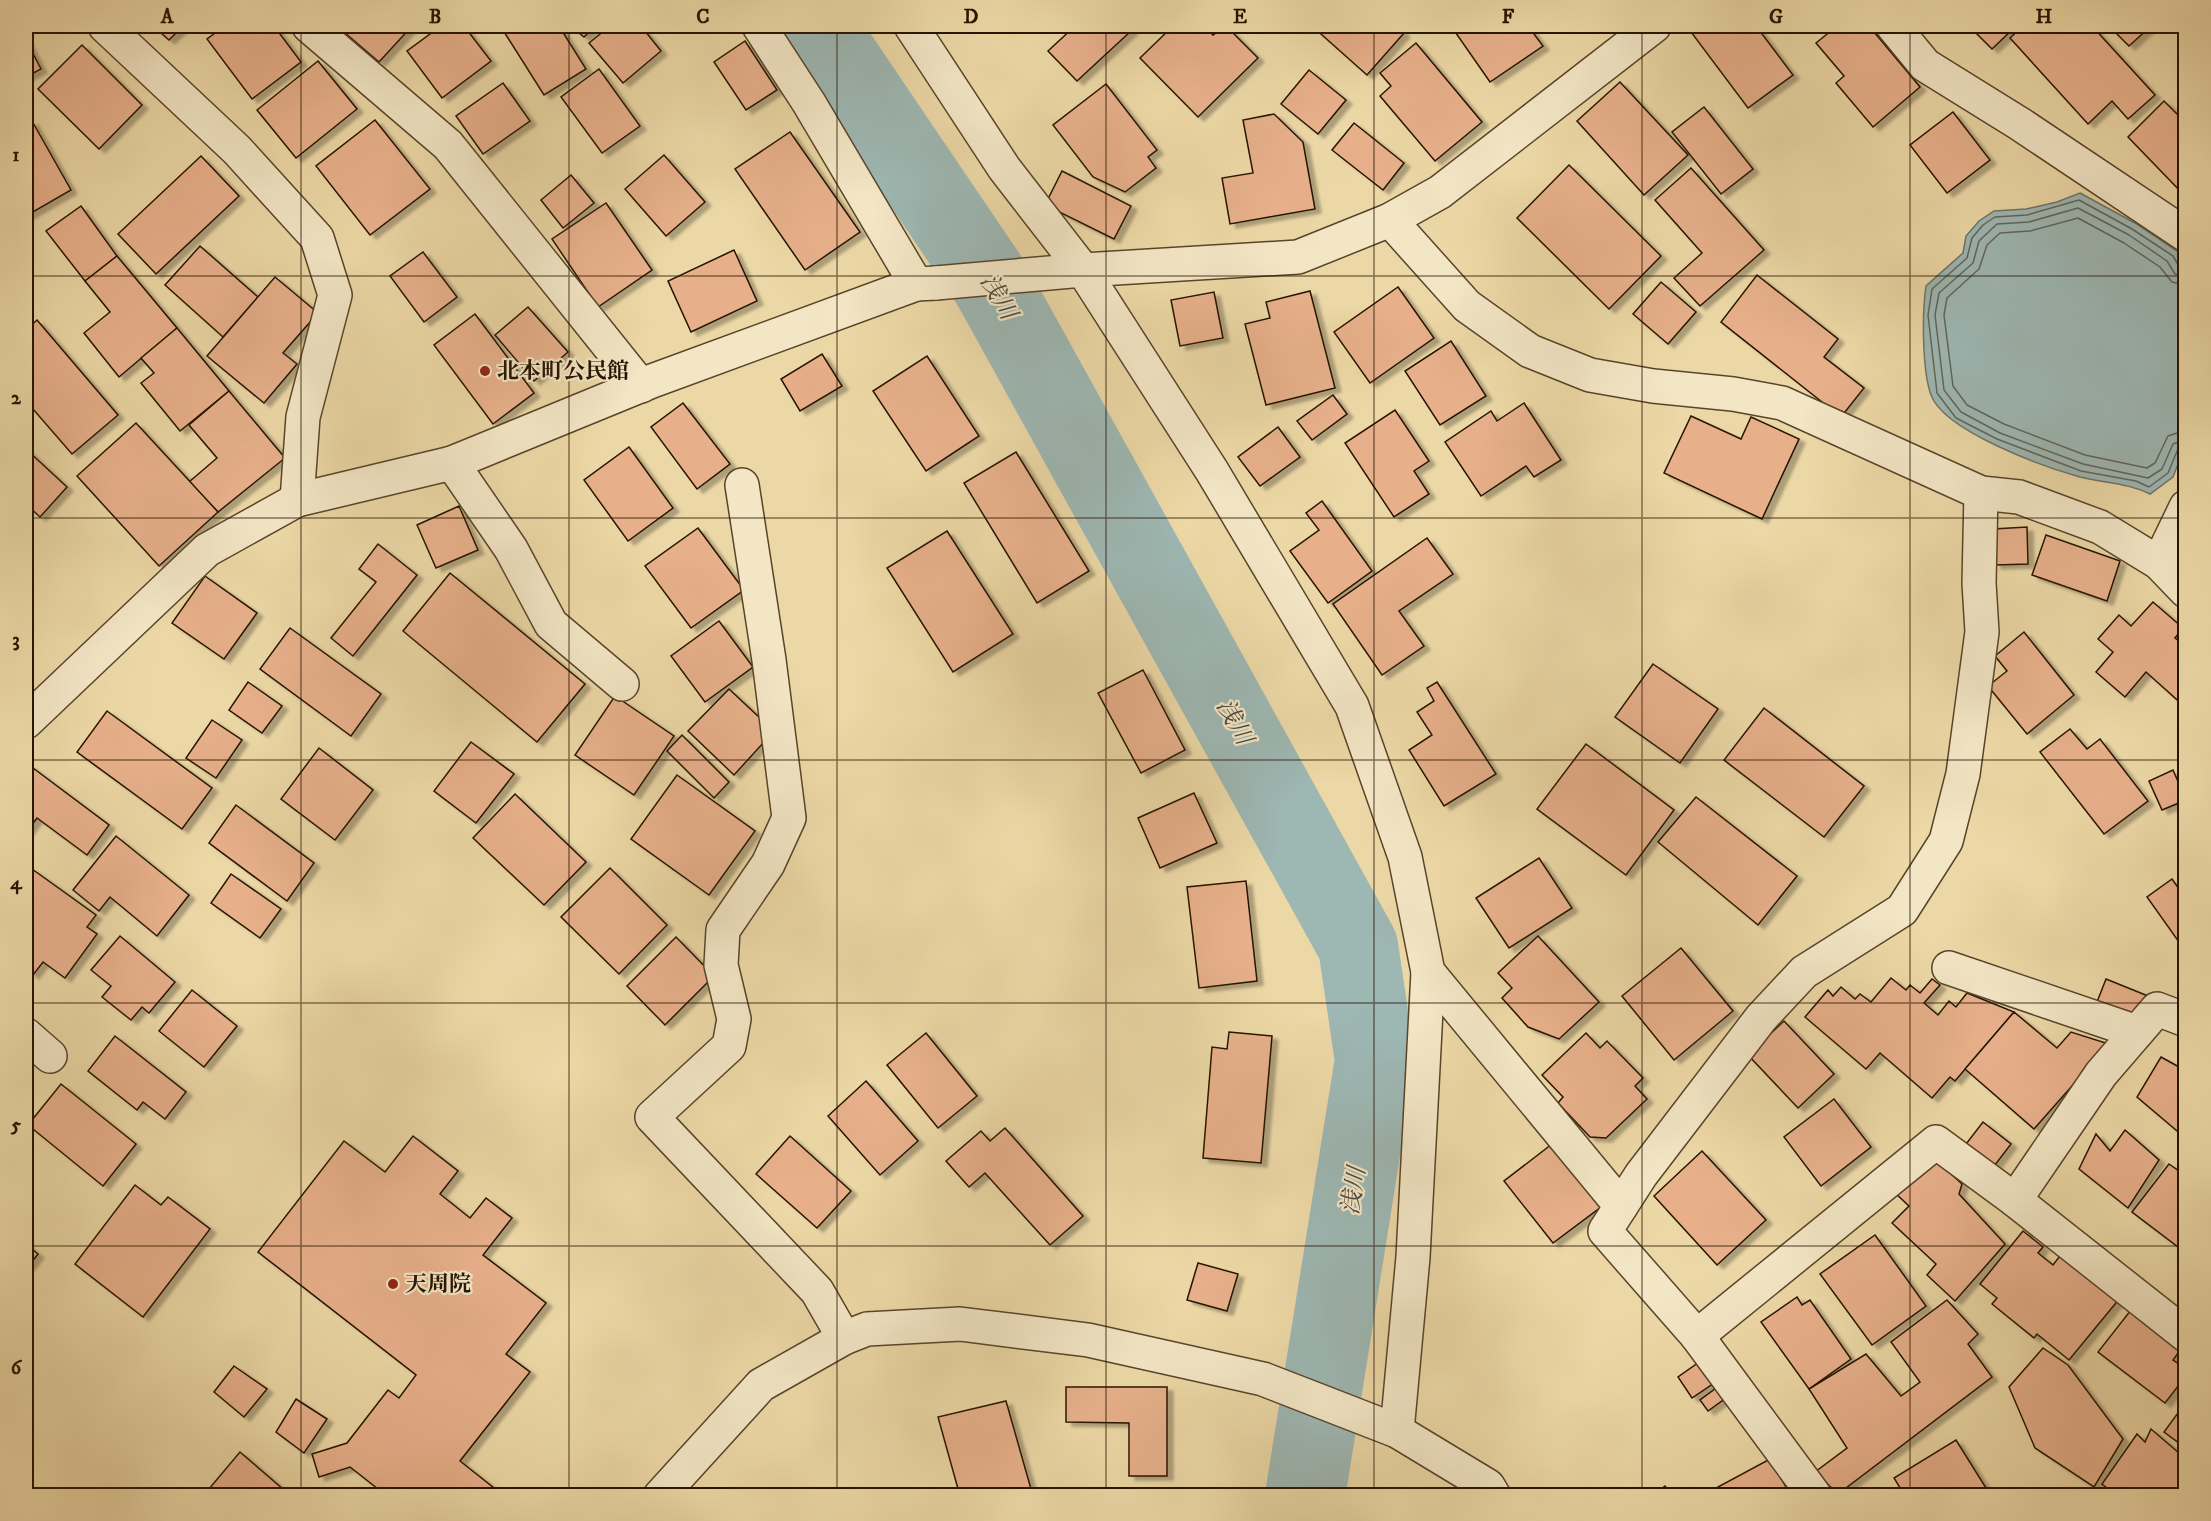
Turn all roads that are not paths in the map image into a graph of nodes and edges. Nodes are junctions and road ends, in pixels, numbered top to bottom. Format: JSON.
{"nodes":[{"id":1,"x":105,"y":26,"type":"edge"},
{"id":2,"x":309,"y":26,"type":"edge"},
{"id":3,"x":759,"y":26,"type":"edge"},
{"id":4,"x":911,"y":26,"type":"edge"},
{"id":5,"x":1654,"y":26,"type":"edge"},
{"id":6,"x":1893,"y":26,"type":"edge"},
{"id":7,"x":1390,"y":220,"type":"junction"},
{"id":8,"x":2186,"y":235,"type":"edge"},
{"id":9,"x":1072,"y":272,"type":"junction"},
{"id":10,"x":926,"y":284,"type":"junction"},
{"id":11,"x":641,"y":386,"type":"junction"},
{"id":12,"x":452,"y":463,"type":"junction"},
{"id":13,"x":742,"y":485,"type":"dead end"},
{"id":14,"x":1981,"y":493,"type":"junction"},
{"id":15,"x":297,"y":500,"type":"junction"},
{"id":16,"x":2186,"y":507,"type":"edge"},
{"id":17,"x":2159,"y":563,"type":"junction"},
{"id":18,"x":2186,"y":591,"type":"edge"},
{"id":19,"x":622,"y":684,"type":"dead end"},
{"id":20,"x":26,"y":722,"type":"edge"},
{"id":21,"x":1949,"y":968,"type":"dead end"},
{"id":22,"x":1428,"y":972,"type":"junction"},
{"id":23,"x":2186,"y":1020,"type":"edge"},
{"id":24,"x":2137,"y":1032,"type":"junction"},
{"id":25,"x":26,"y":1035,"type":"edge"},
{"id":26,"x":50,"y":1056,"type":"dead end"},
{"id":27,"x":2015,"y":1200,"type":"junction"},
{"id":28,"x":1621,"y":1206,"type":"junction"},
{"id":29,"x":2186,"y":1335,"type":"edge"},
{"id":30,"x":1697,"y":1336,"type":"junction"},
{"id":31,"x":844,"y":1338,"type":"junction"},
{"id":32,"x":1386,"y":1427,"type":"junction"},
{"id":33,"x":660,"y":1496,"type":"edge"},
{"id":34,"x":1494,"y":1496,"type":"edge"},
{"id":35,"x":1815,"y":1496,"type":"edge"}],
"edges":[{"from":1,"to":15,"type":"street"},
{"from":2,"to":11,"type":"street"},
{"from":3,"to":10,"type":"street"},
{"from":4,"to":9,"type":"street"},
{"from":5,"to":7,"type":"street"},
{"from":6,"to":8,"type":"street"},
{"from":7,"to":9,"type":"street"},
{"from":7,"to":14,"type":"street"},
{"from":9,"to":10,"type":"street"},
{"from":9,"to":22,"type":"street"},
{"from":10,"to":11,"type":"street"},
{"from":11,"to":12,"type":"street"},
{"from":12,"to":15,"type":"street"},
{"from":12,"to":19,"type":"street"},
{"from":13,"to":31,"type":"street"},
{"from":14,"to":17,"type":"street"},
{"from":14,"to":28,"type":"street"},
{"from":15,"to":20,"type":"street"},
{"from":16,"to":17,"type":"street"},
{"from":17,"to":18,"type":"street"},
{"from":21,"to":24,"type":"street"},
{"from":22,"to":28,"type":"street"},
{"from":22,"to":32,"type":"street"},
{"from":23,"to":24,"type":"street"},
{"from":24,"to":27,"type":"street"},
{"from":25,"to":26,"type":"street"},
{"from":27,"to":29,"type":"street"},
{"from":27,"to":30,"type":"street"},
{"from":28,"to":30,"type":"street"},
{"from":30,"to":35,"type":"street"},
{"from":31,"to":32,"type":"street"},
{"from":31,"to":33,"type":"street"},
{"from":32,"to":34,"type":"street"}]}
